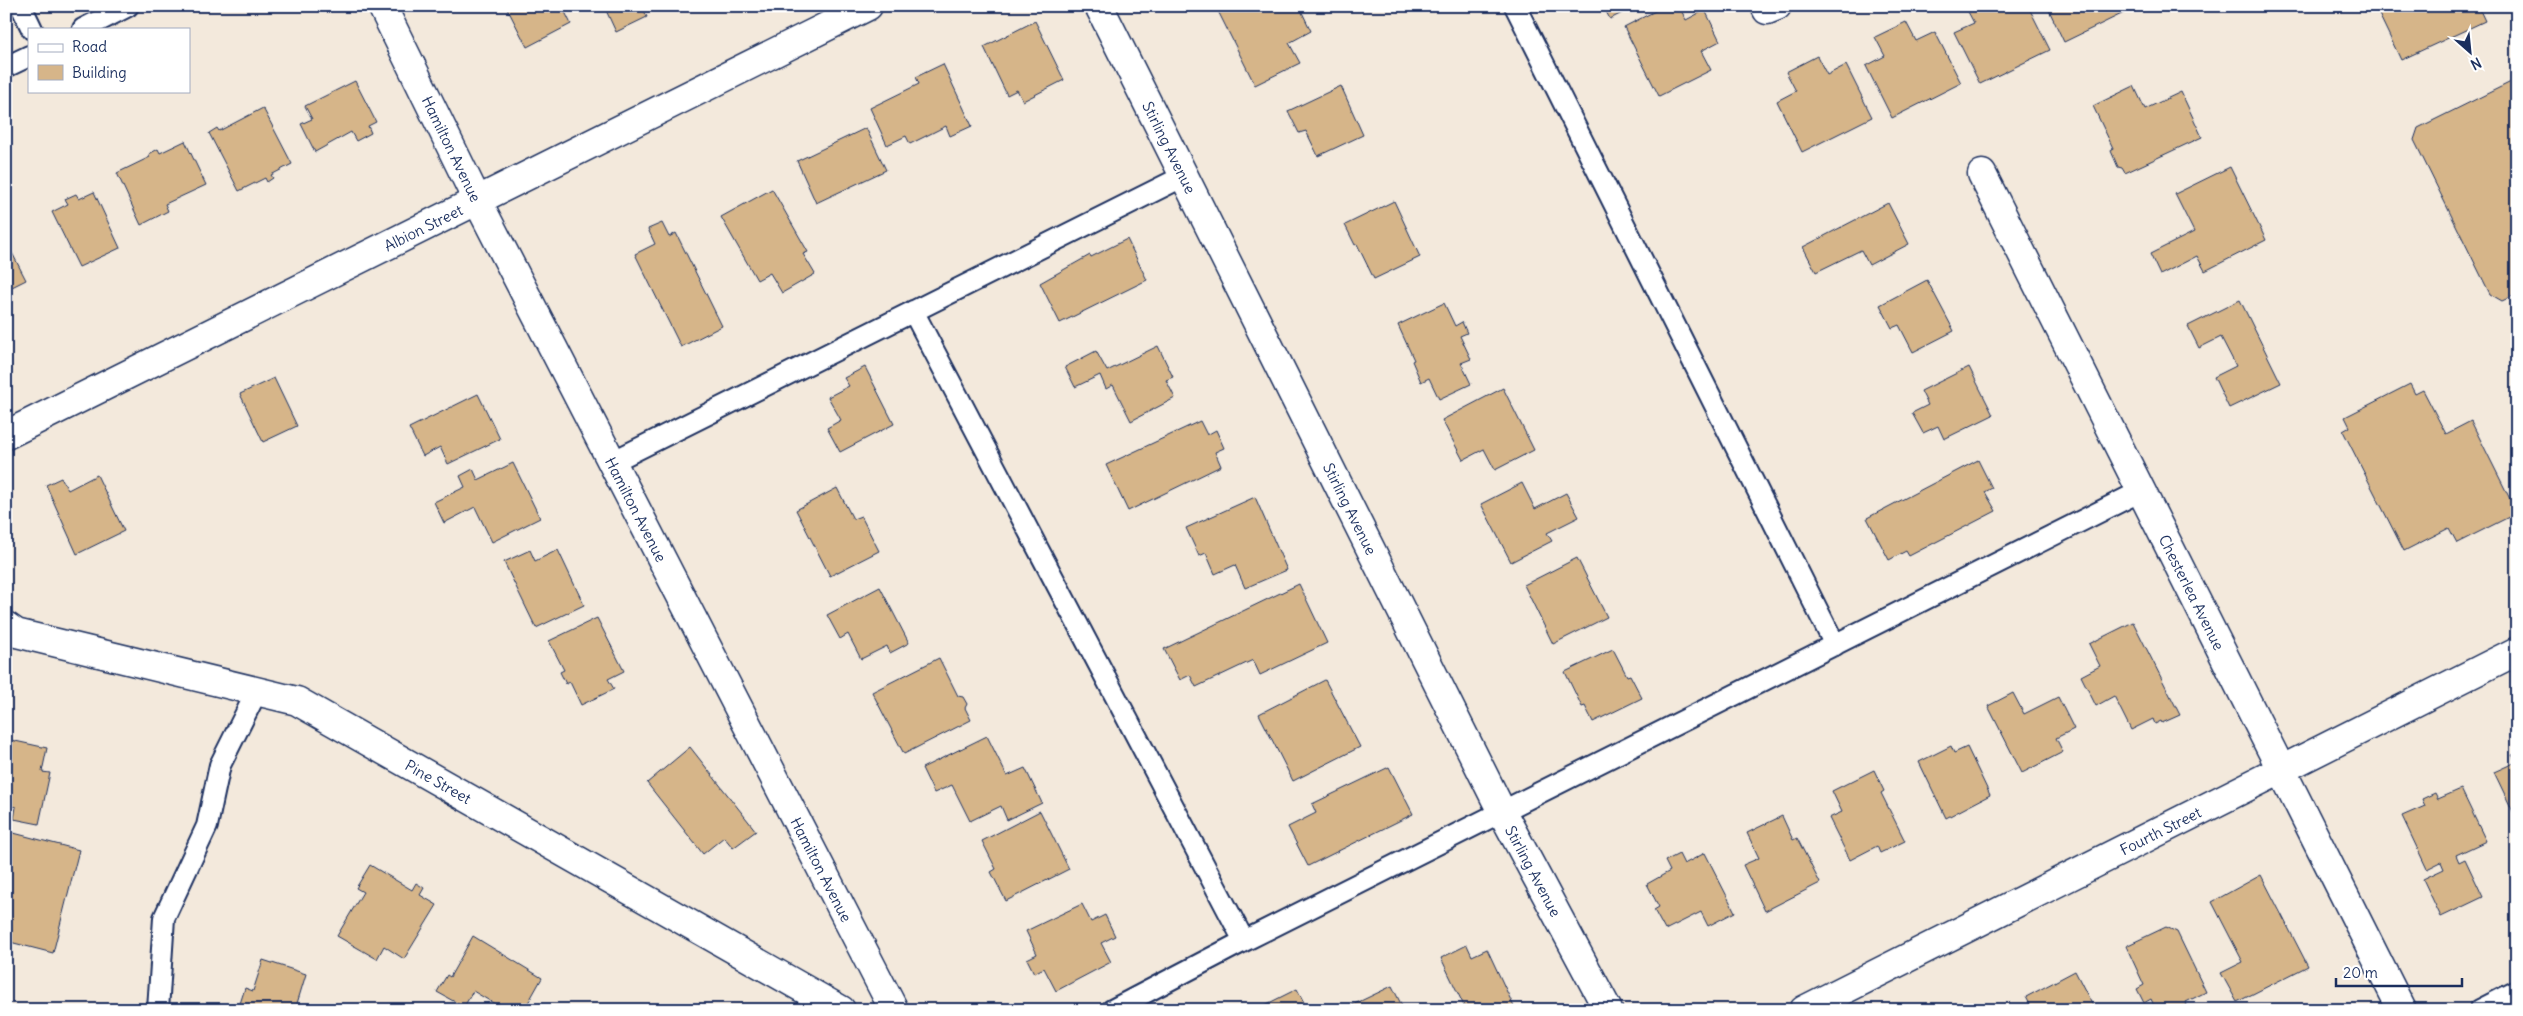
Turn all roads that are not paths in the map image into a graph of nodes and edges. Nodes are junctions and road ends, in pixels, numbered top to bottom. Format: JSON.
{"nodes":[{"id":1,"x":21,"y":6,"type":"edge"},
{"id":2,"x":128,"y":6,"type":"edge"},
{"id":3,"x":382,"y":6,"type":"edge"},
{"id":4,"x":868,"y":6,"type":"edge"},
{"id":5,"x":1100,"y":6,"type":"edge"},
{"id":6,"x":1515,"y":6,"type":"edge"},
{"id":7,"x":1765,"y":6,"type":"edge"},
{"id":8,"x":1777,"y":6,"type":"edge"},
{"id":9,"x":32,"y":28,"type":"edge"},
{"id":10,"x":85,"y":28,"type":"edge"},
{"id":11,"x":28,"y":56,"type":"edge"},
{"id":12,"x":6,"y":67,"type":"edge"},
{"id":13,"x":1982,"y":174,"type":"dead end"},
{"id":14,"x":1184,"y":176,"type":"junction"},
{"id":15,"x":477,"y":200,"type":"junction"},
{"id":16,"x":913,"y":311,"type":"junction"},
{"id":17,"x":6,"y":435,"type":"edge"},
{"id":18,"x":612,"y":462,"type":"junction"},
{"id":19,"x":2141,"y":491,"type":"junction"},
{"id":20,"x":6,"y":626,"type":"edge"},
{"id":21,"x":1835,"y":644,"type":"junction"},
{"id":22,"x":2517,"y":651,"type":"edge"},
{"id":23,"x":257,"y":691,"type":"junction"},
{"id":24,"x":2281,"y":769,"type":"junction"},
{"id":25,"x":1502,"y":812,"type":"junction"},
{"id":26,"x":1244,"y":941,"type":"junction"},
{"id":27,"x":2517,"y":991,"type":"edge"},
{"id":28,"x":158,"y":1010,"type":"edge"},
{"id":29,"x":841,"y":1010,"type":"edge"},
{"id":30,"x":894,"y":1010,"type":"edge"},
{"id":31,"x":1112,"y":1010,"type":"edge"},
{"id":32,"x":1608,"y":1010,"type":"edge"},
{"id":33,"x":1804,"y":1010,"type":"edge"},
{"id":34,"x":2402,"y":1010,"type":"edge"},
{"id":35,"x":2480,"y":1010,"type":"edge"}],
"edges":[{"from":1,"to":9,"type":"lane"},
{"from":2,"to":10,"type":"lane"},
{"from":3,"to":15,"type":"street","name":"Hamilton Avenue"},
{"from":4,"to":15,"type":"street","name":"Albion Street"},
{"from":5,"to":14,"type":"street","name":"Stirling Avenue"},
{"from":6,"to":21,"type":"lane"},
{"from":7,"to":8,"type":"street"},
{"from":11,"to":12,"type":"lane"},
{"from":13,"to":19,"type":"street","name":"Chesterlea Avenue"},
{"from":14,"to":16,"type":"lane"},
{"from":14,"to":25,"type":"street","name":"Stirling Avenue"},
{"from":15,"to":17,"type":"street","name":"Albion Street"},
{"from":15,"to":18,"type":"street","name":"Hamilton Avenue"},
{"from":16,"to":18,"type":"lane"},
{"from":16,"to":26,"type":"lane"},
{"from":18,"to":30,"type":"street","name":"Hamilton Avenue"},
{"from":19,"to":21,"type":"lane"},
{"from":19,"to":24,"type":"street","name":"Chesterlea Avenue"},
{"from":20,"to":23,"type":"street","name":"Pine Street"},
{"from":21,"to":25,"type":"lane"},
{"from":22,"to":24,"type":"street","name":"Fourth Street"},
{"from":23,"to":28,"type":"lane"},
{"from":23,"to":29,"type":"street","name":"Pine Street"},
{"from":24,"to":33,"type":"street","name":"Fourth Street"},
{"from":24,"to":34,"type":"street","name":"Chesterlea Avenue"},
{"from":25,"to":26,"type":"lane"},
{"from":25,"to":32,"type":"street","name":"Stirling Avenue"},
{"from":26,"to":31,"type":"lane"},
{"from":27,"to":35,"type":"lane"}]}
